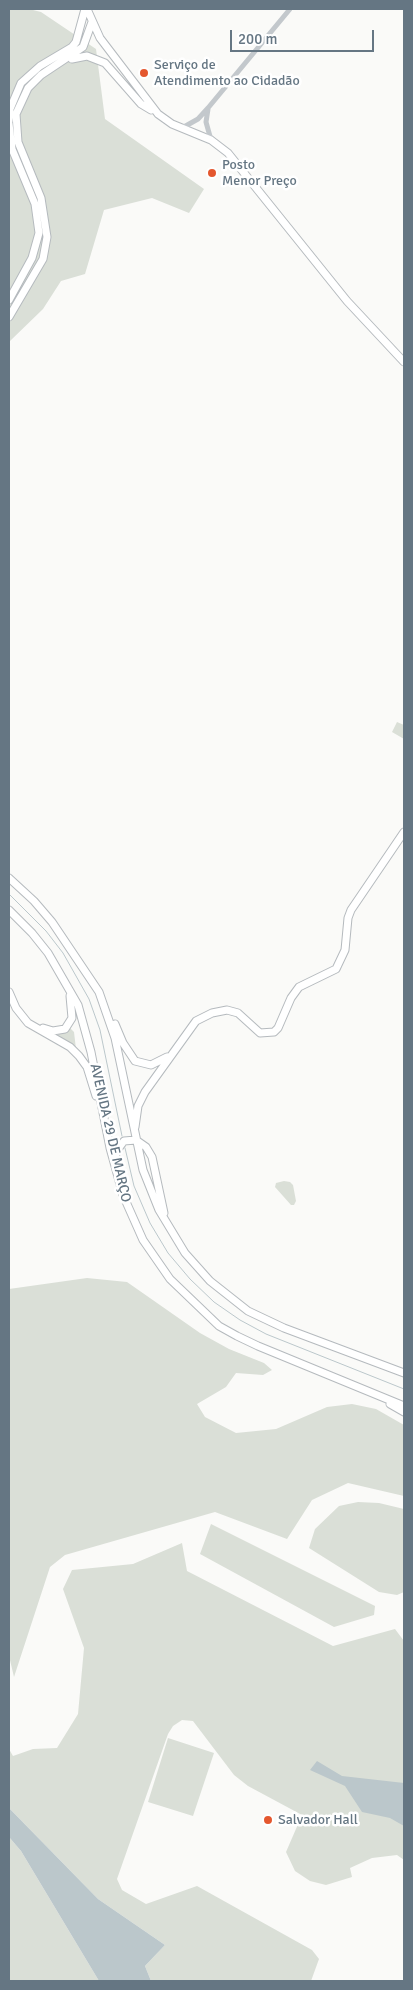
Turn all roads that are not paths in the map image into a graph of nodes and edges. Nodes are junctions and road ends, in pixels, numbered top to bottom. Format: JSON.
{"nodes":[{"id":1,"x":86,"y":9,"type":"edge"},
{"id":2,"x":290,"y":9,"type":"edge"},
{"id":3,"x":92,"y":22,"type":"junction"},
{"id":4,"x":62,"y":63,"type":"junction"},
{"id":5,"x":208,"y":108,"type":"junction"},
{"id":6,"x":158,"y":114,"type":"junction"},
{"id":7,"x":198,"y":119,"type":"junction"},
{"id":8,"x":9,"y":122,"type":"edge"},
{"id":9,"x":206,"y":122,"type":"junction"},
{"id":10,"x":182,"y":128,"type":"junction"},
{"id":11,"x":211,"y":140,"type":"junction"},
{"id":12,"x":9,"y":300,"type":"edge"},
{"id":13,"x":9,"y":316,"type":"edge"},
{"id":14,"x":404,"y":362,"type":"edge"},
{"id":15,"x":404,"y":832,"type":"edge"},
{"id":16,"x":9,"y":878,"type":"edge"},
{"id":17,"x":9,"y":910,"type":"edge"},
{"id":18,"x":69,"y":987,"type":"junction"},
{"id":19,"x":9,"y":992,"type":"edge"},
{"id":20,"x":104,"y":1004,"type":"junction"},
{"id":21,"x":16,"y":1008,"type":"junction"},
{"id":22,"x":186,"y":1033,"type":"junction"},
{"id":23,"x":102,"y":1108,"type":"junction"},
{"id":24,"x":136,"y":1136,"type":"junction"},
{"id":25,"x":114,"y":1162,"type":"junction"},
{"id":26,"x":168,"y":1228,"type":"junction"},
{"id":27,"x":334,"y":1346,"type":"junction"},
{"id":28,"x":404,"y":1368,"type":"edge"},
{"id":29,"x":404,"y":1373,"type":"edge"},
{"id":30,"x":356,"y":1387,"type":"junction"},
{"id":31,"x":404,"y":1406,"type":"edge"},
{"id":32,"x":404,"y":1412,"type":"edge"}],
"edges":[{"from":1,"to":3,"type":"main road"},
{"from":1,"to":8,"type":"main road"},
{"from":2,"to":5,"type":"street"},
{"from":3,"to":4,"type":"main road"},
{"from":3,"to":6,"type":"main road"},
{"from":4,"to":6,"type":"main road"},
{"from":4,"to":13,"type":"main road"},
{"from":5,"to":7,"type":"street"},
{"from":5,"to":9,"type":"street"},
{"from":6,"to":10,"type":"main road"},
{"from":7,"to":9,"type":"street"},
{"from":7,"to":10,"type":"street"},
{"from":8,"to":12,"type":"main road"},
{"from":9,"to":11,"type":"street"},
{"from":10,"to":11,"type":"main road"},
{"from":11,"to":14,"type":"main road"},
{"from":15,"to":22,"type":"main road"},
{"from":16,"to":20,"type":"main road","name":"AVENIDA 29 DE MARÇO"},
{"from":17,"to":18,"type":"main road","name":"AVENIDA 29 DE MARÇO"},
{"from":18,"to":21,"type":"main road"},
{"from":18,"to":23,"type":"main road","name":"AVENIDA 29 DE MARÇO"},
{"from":19,"to":21,"type":"main road"},
{"from":20,"to":22,"type":"main road"},
{"from":20,"to":24,"type":"main road","name":"AVENIDA 29 DE MARÇO"},
{"from":21,"to":23,"type":"main road"},
{"from":22,"to":24,"type":"main road"},
{"from":23,"to":25,"type":"main road","name":"AVENIDA 29 DE MARÇO"},
{"from":24,"to":25,"type":"main road"},
{"from":24,"to":26,"type":"main road","name":"AVENIDA 29 DE MARÇO"},
{"from":24,"to":26,"type":"main road"},
{"from":25,"to":30,"type":"main road","name":"AVENIDA 29 DE MARÇO"},
{"from":26,"to":27,"type":"main road","name":"AVENIDA 29 DE MARÇO"},
{"from":27,"to":28,"type":"main road"},
{"from":27,"to":29,"type":"main road","name":"AVENIDA 29 DE MARÇO"},
{"from":30,"to":31,"type":"main road","name":"AVENIDA 29 DE MARÇO"},
{"from":30,"to":32,"type":"main road"}]}
